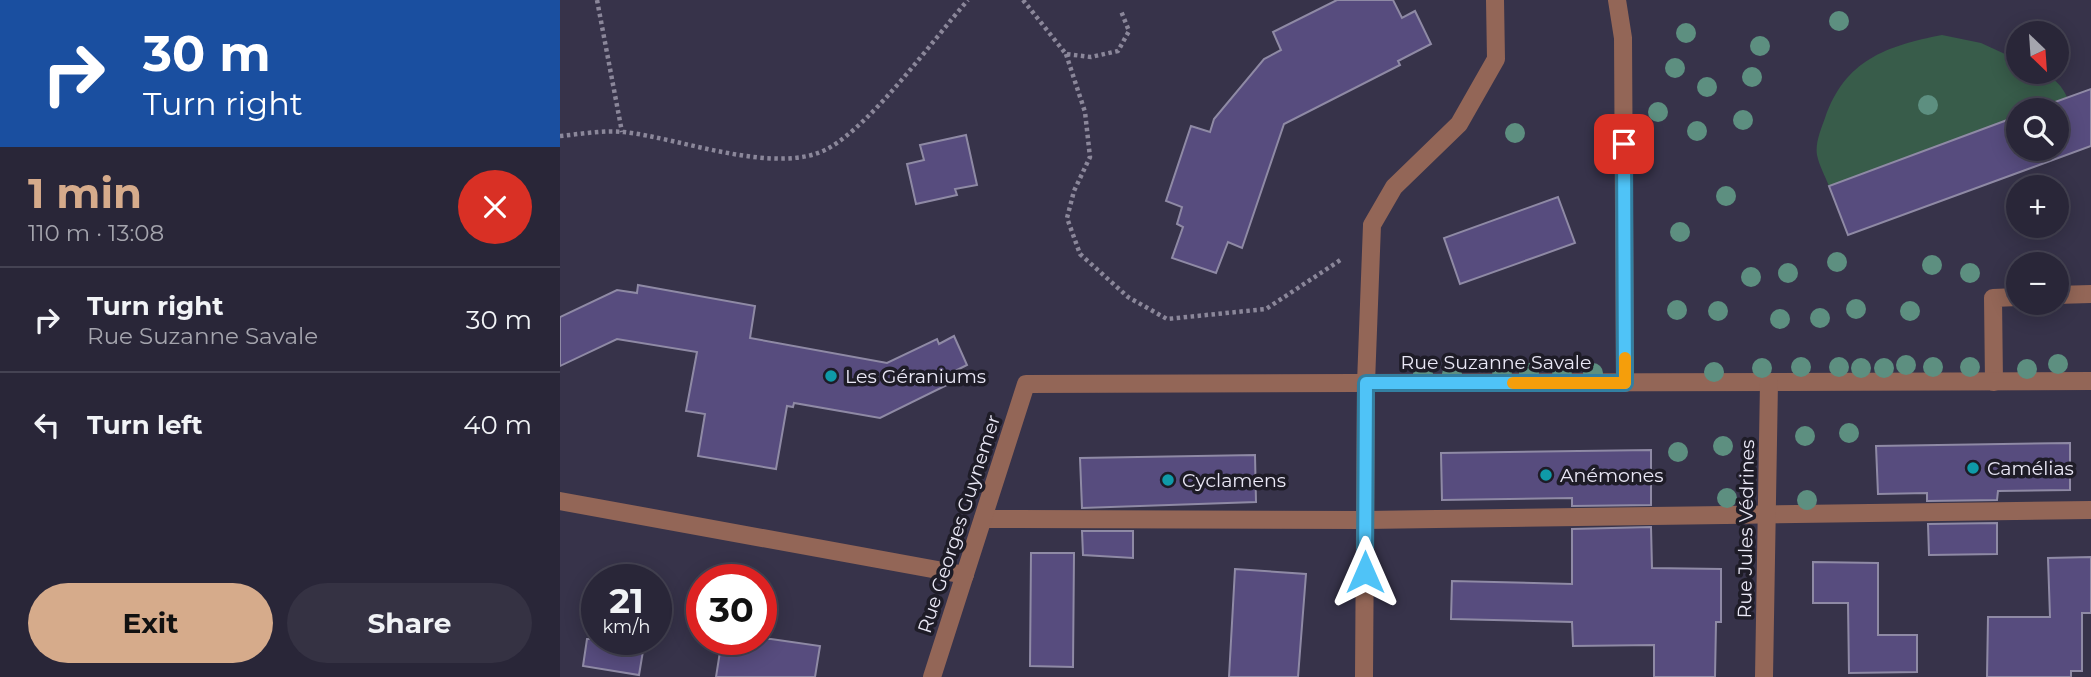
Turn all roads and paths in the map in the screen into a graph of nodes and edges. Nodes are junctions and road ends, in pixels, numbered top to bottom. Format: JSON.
{"nodes":[{"id":1,"x":597,"y":0,"type":"edge"},
{"id":2,"x":968,"y":0,"type":"edge"},
{"id":3,"x":1024,"y":0,"type":"edge"},
{"id":4,"x":1495,"y":0,"type":"edge"},
{"id":5,"x":1617,"y":0,"type":"edge"},
{"id":6,"x":1121,"y":11,"type":"dead end"},
{"id":7,"x":1066,"y":54,"type":"junction"},
{"id":8,"x":622,"y":132,"type":"junction"},
{"id":9,"x":560,"y":136,"type":"edge"},
{"id":10,"x":1372,"y":225,"type":"junction"},
{"id":11,"x":2091,"y":294,"type":"edge"},
{"id":12,"x":2069,"y":295,"type":"edge"},
{"id":13,"x":2006,"y":297,"type":"edge"},
{"id":14,"x":2091,"y":381,"type":"edge"},
{"id":15,"x":1769,"y":382,"type":"junction"},
{"id":16,"x":1994,"y":382,"type":"junction"},
{"id":17,"x":1366,"y":383,"type":"junction"},
{"id":18,"x":1625,"y":383,"type":"junction"},
{"id":19,"x":1026,"y":384,"type":"joint"},
{"id":20,"x":560,"y":501,"type":"edge"},
{"id":21,"x":2091,"y":510,"type":"edge"},
{"id":22,"x":1767,"y":515,"type":"junction"},
{"id":23,"x":983,"y":519,"type":"junction"},
{"id":24,"x":1365,"y":520,"type":"junction"},
{"id":25,"x":965,"y":575,"type":"junction"},
{"id":26,"x":932,"y":677,"type":"edge"},
{"id":27,"x":1364,"y":677,"type":"edge"},
{"id":28,"x":1764,"y":677,"type":"edge"}],
"edges":[{"from":1,"to":8,"type":"path"},
{"from":2,"to":8,"type":"path"},
{"from":3,"to":7,"type":"path"},
{"from":4,"to":10,"type":"street"},
{"from":5,"to":18,"type":"street"},
{"from":6,"to":7,"type":"path"},
{"from":7,"to":10,"type":"path"},
{"from":8,"to":9,"type":"path"},
{"from":10,"to":17,"type":"street"},
{"from":11,"to":12,"type":"street"},
{"from":13,"to":16,"type":"street"},
{"from":14,"to":16,"type":"street","name":"Rue Suzanne Savale"},
{"from":15,"to":16,"type":"street","name":"Rue Suzanne Savale"},
{"from":15,"to":18,"type":"street","name":"Rue Suzanne Savale"},
{"from":15,"to":22,"type":"street","name":"Rue Jules Védrines"},
{"from":17,"to":18,"type":"street","name":"Rue Suzanne Savale"},
{"from":17,"to":19,"type":"street","name":"Rue Suzanne Savale"},
{"from":17,"to":24,"type":"street"},
{"from":19,"to":23,"type":"street","name":"Rue Georges Guynemer"},
{"from":20,"to":25,"type":"street"},
{"from":21,"to":22,"type":"street"},
{"from":22,"to":24,"type":"street"},
{"from":22,"to":28,"type":"street","name":"Rue Jules Védrines"},
{"from":23,"to":24,"type":"street"},
{"from":23,"to":25,"type":"street","name":"Rue Georges Guynemer"},
{"from":24,"to":27,"type":"street"},
{"from":25,"to":26,"type":"street","name":"Rue Georges Guynemer"}]}
